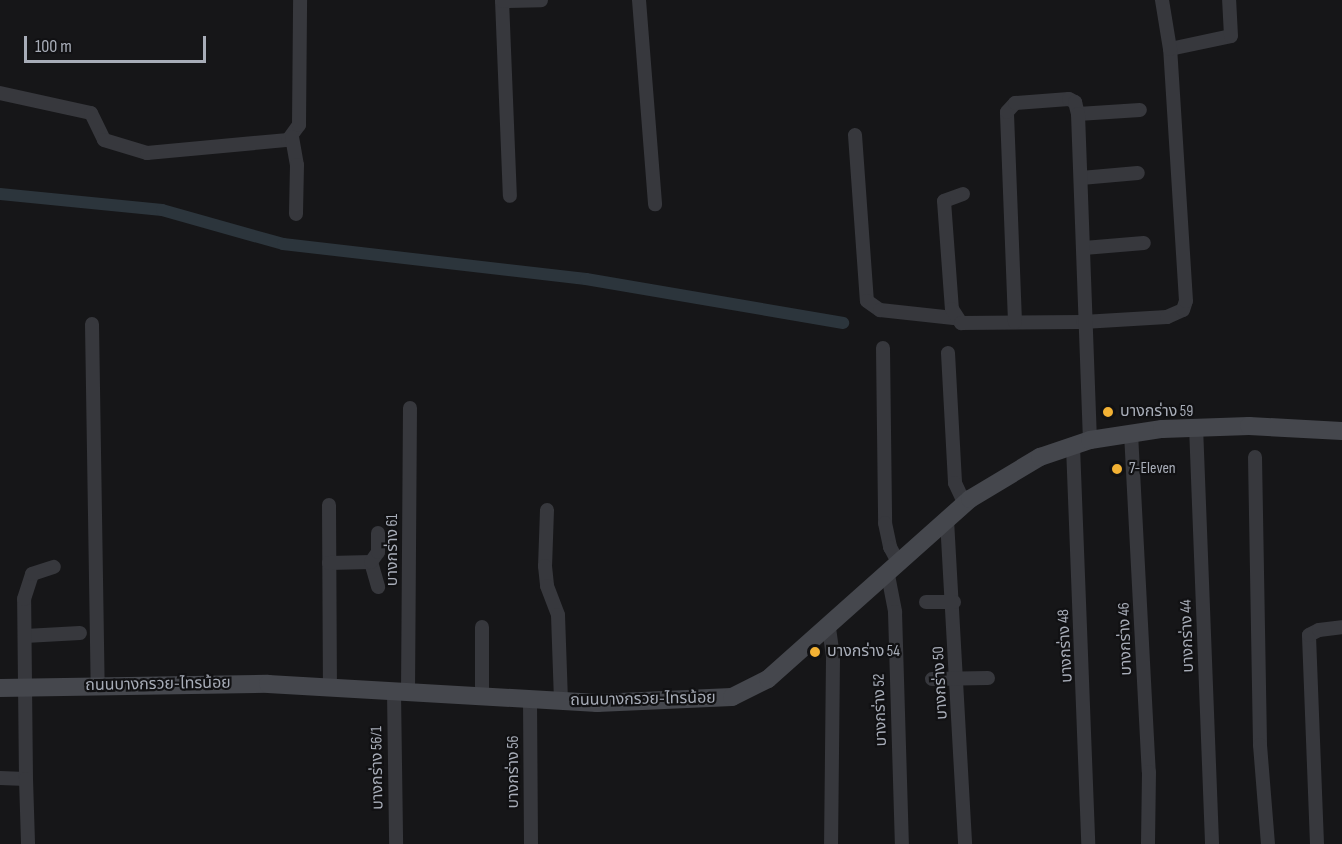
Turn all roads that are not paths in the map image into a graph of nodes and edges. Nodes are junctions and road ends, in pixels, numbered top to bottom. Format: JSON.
{"nodes":[{"id":1,"x":300,"y":0,"type":"edge"},
{"id":2,"x":541,"y":0,"type":"edge"},
{"id":3,"x":639,"y":0,"type":"edge"},
{"id":4,"x":1162,"y":0,"type":"edge"},
{"id":5,"x":1229,"y":0,"type":"edge"},
{"id":6,"x":502,"y":1,"type":"edge"},
{"id":7,"x":1170,"y":49,"type":"junction"},
{"id":8,"x":0,"y":93,"type":"edge"},
{"id":9,"x":1140,"y":110,"type":"dead end"},
{"id":10,"x":1078,"y":114,"type":"junction"},
{"id":11,"x":855,"y":135,"type":"dead end"},
{"id":12,"x":292,"y":137,"type":"junction"},
{"id":13,"x":1138,"y":173,"type":"dead end"},
{"id":14,"x":1081,"y":178,"type":"junction"},
{"id":15,"x":963,"y":194,"type":"dead end"},
{"id":16,"x":510,"y":196,"type":"dead end"},
{"id":17,"x":655,"y":204,"type":"dead end"},
{"id":18,"x":296,"y":214,"type":"dead end"},
{"id":19,"x":1144,"y":243,"type":"dead end"},
{"id":20,"x":1084,"y":248,"type":"junction"},
{"id":21,"x":954,"y":318,"type":"junction"},
{"id":22,"x":1015,"y":322,"type":"junction"},
{"id":23,"x":1083,"y":322,"type":"junction"},
{"id":24,"x":92,"y":324,"type":"dead end"},
{"id":25,"x":883,"y":348,"type":"dead end"},
{"id":26,"x":948,"y":353,"type":"dead end"},
{"id":27,"x":410,"y":408,"type":"dead end"},
{"id":28,"x":1196,"y":426,"type":"junction"},
{"id":29,"x":1342,"y":431,"type":"edge"},
{"id":30,"x":1131,"y":433,"type":"junction"},
{"id":31,"x":1081,"y":443,"type":"junction"},
{"id":32,"x":1255,"y":457,"type":"dead end"},
{"id":33,"x":965,"y":504,"type":"junction"},
{"id":34,"x":329,"y":505,"type":"dead end"},
{"id":35,"x":547,"y":510,"type":"dead end"},
{"id":36,"x":947,"y":520,"type":"junction"},
{"id":37,"x":378,"y":533,"type":"dead end"},
{"id":38,"x":371,"y":562,"type":"junction"},
{"id":39,"x":329,"y":563,"type":"junction"},
{"id":40,"x":54,"y":567,"type":"dead end"},
{"id":41,"x":894,"y":570,"type":"junction"},
{"id":42,"x":378,"y":587,"type":"dead end"},
{"id":43,"x":926,"y":602,"type":"dead end"},
{"id":44,"x":954,"y":602,"type":"junction"},
{"id":45,"x":482,"y":627,"type":"dead end"},
{"id":46,"x":1342,"y":627,"type":"edge"},
{"id":47,"x":829,"y":628,"type":"junction"},
{"id":48,"x":80,"y":633,"type":"dead end"},
{"id":49,"x":25,"y":636,"type":"junction"},
{"id":50,"x":958,"y":678,"type":"junction"},
{"id":51,"x":988,"y":678,"type":"dead end"},
{"id":52,"x":932,"y":679,"type":"dead end"},
{"id":53,"x":99,"y":686,"type":"junction"},
{"id":54,"x":26,"y":687,"type":"junction"},
{"id":55,"x":0,"y":688,"type":"edge"},
{"id":56,"x":330,"y":688,"type":"junction"},
{"id":57,"x":401,"y":692,"type":"junction"},
{"id":58,"x":482,"y":696,"type":"junction"},
{"id":59,"x":530,"y":700,"type":"junction"},
{"id":60,"x":561,"y":701,"type":"junction"},
{"id":61,"x":0,"y":778,"type":"edge"},
{"id":62,"x":26,"y":779,"type":"junction"},
{"id":63,"x":28,"y":844,"type":"edge"},
{"id":64,"x":396,"y":844,"type":"edge"},
{"id":65,"x":531,"y":844,"type":"edge"},
{"id":66,"x":831,"y":844,"type":"edge"},
{"id":67,"x":902,"y":844,"type":"edge"},
{"id":68,"x":965,"y":844,"type":"edge"},
{"id":69,"x":1088,"y":844,"type":"edge"},
{"id":70,"x":1148,"y":844,"type":"edge"},
{"id":71,"x":1212,"y":844,"type":"edge"},
{"id":72,"x":1268,"y":844,"type":"edge"},
{"id":73,"x":1317,"y":844,"type":"edge"}],
"edges":[{"from":1,"to":12,"type":"street"},
{"from":2,"to":6,"type":"street"},
{"from":3,"to":17,"type":"street"},
{"from":4,"to":7,"type":"street"},
{"from":5,"to":7,"type":"street"},
{"from":6,"to":16,"type":"street"},
{"from":7,"to":23,"type":"street"},
{"from":8,"to":12,"type":"street"},
{"from":9,"to":10,"type":"street"},
{"from":10,"to":14,"type":"street"},
{"from":10,"to":22,"type":"street"},
{"from":11,"to":21,"type":"street"},
{"from":12,"to":18,"type":"street"},
{"from":13,"to":14,"type":"street"},
{"from":14,"to":20,"type":"street"},
{"from":15,"to":21,"type":"street"},
{"from":19,"to":20,"type":"street"},
{"from":20,"to":23,"type":"street"},
{"from":21,"to":22,"type":"street"},
{"from":22,"to":23,"type":"street"},
{"from":23,"to":31,"type":"street"},
{"from":24,"to":53,"type":"street"},
{"from":25,"to":41,"type":"street","name":"บางกร่าง 52"},
{"from":26,"to":33,"type":"street"},
{"from":27,"to":57,"type":"street","name":"บางกร่าง 61"},
{"from":28,"to":29,"type":"main road","name":"ถนนบางกรวย-ไทรน้อย"},
{"from":28,"to":30,"type":"main road","name":"ถนนบางกรวย-ไทรน้อย"},
{"from":28,"to":71,"type":"street","name":"บางกร่าง 44"},
{"from":30,"to":31,"type":"main road","name":"ถนนบางกรวย-ไทรน้อย"},
{"from":30,"to":70,"type":"street","name":"บางกร่าง 46"},
{"from":31,"to":33,"type":"main road","name":"ถนนบางกรวย-ไทรน้อย"},
{"from":31,"to":69,"type":"street","name":"บางกร่าง 48"},
{"from":32,"to":72,"type":"street"},
{"from":33,"to":36,"type":"main road","name":"ถนนบางกรวย-ไทรน้อย"},
{"from":34,"to":39,"type":"street"},
{"from":35,"to":60,"type":"street"},
{"from":36,"to":41,"type":"main road","name":"ถนนบางกรวย-ไทรน้อย"},
{"from":36,"to":44,"type":"street","name":"บางกร่าง 50"},
{"from":37,"to":38,"type":"street"},
{"from":38,"to":39,"type":"street"},
{"from":38,"to":42,"type":"street"},
{"from":39,"to":56,"type":"street"},
{"from":40,"to":49,"type":"street"},
{"from":41,"to":47,"type":"main road","name":"ถนนบางกรวย-ไทรน้อย"},
{"from":41,"to":67,"type":"street","name":"บางกร่าง 52"},
{"from":43,"to":44,"type":"street"},
{"from":44,"to":50,"type":"street","name":"บางกร่าง 50"},
{"from":45,"to":58,"type":"street"},
{"from":46,"to":73,"type":"street"},
{"from":47,"to":60,"type":"main road","name":"ถนนบางกรวย-ไทรน้อย"},
{"from":47,"to":66,"type":"street"},
{"from":48,"to":49,"type":"street"},
{"from":49,"to":54,"type":"street"},
{"from":50,"to":51,"type":"street"},
{"from":50,"to":52,"type":"street"},
{"from":50,"to":68,"type":"street","name":"บางกร่าง 50"},
{"from":53,"to":54,"type":"main road","name":"ถนนบางกรวย-ไทรน้อย"},
{"from":53,"to":56,"type":"main road","name":"ถนนบางกรวย-ไทรน้อย"},
{"from":54,"to":55,"type":"main road","name":"ถนนบางกรวย-ไทรน้อย"},
{"from":54,"to":62,"type":"street"},
{"from":56,"to":57,"type":"main road","name":"ถนนบางกรวย-ไทรน้อย"},
{"from":57,"to":58,"type":"main road","name":"ถนนบางกรวย-ไทรน้อย"},
{"from":57,"to":64,"type":"street","name":"บางกร่าง 56/1"},
{"from":58,"to":59,"type":"main road","name":"ถนนบางกรวย-ไทรน้อย"},
{"from":59,"to":60,"type":"main road","name":"ถนนบางกรวย-ไทรน้อย"},
{"from":59,"to":65,"type":"street","name":"บางกร่าง 56"},
{"from":61,"to":62,"type":"street"},
{"from":62,"to":63,"type":"street"}]}
